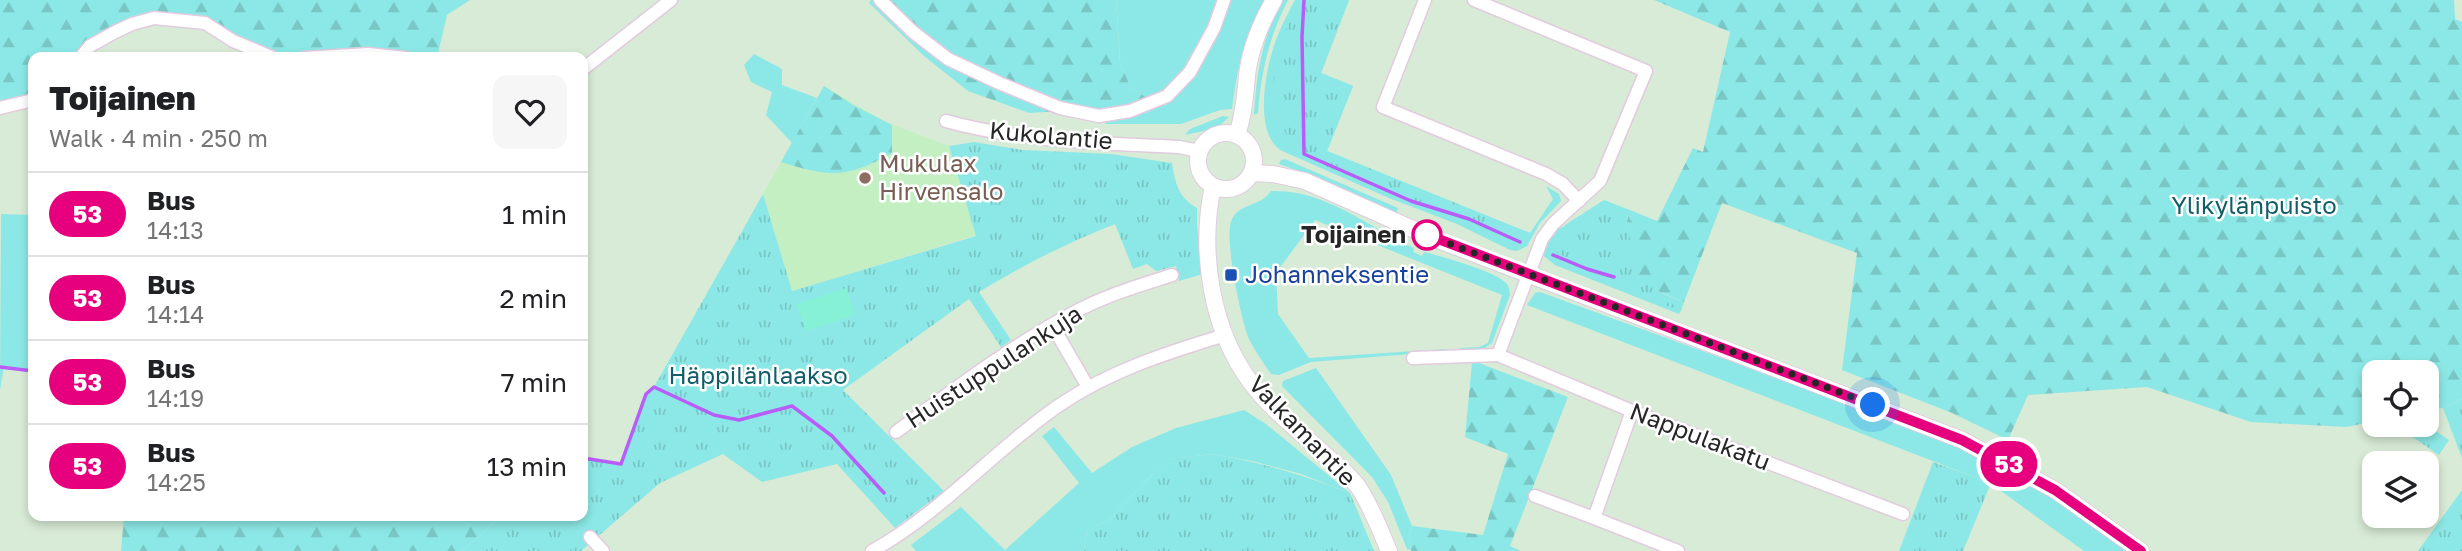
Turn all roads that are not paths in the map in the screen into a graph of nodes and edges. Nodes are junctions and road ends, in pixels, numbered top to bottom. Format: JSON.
{"nodes":[{"id":1,"x":671,"y":0,"type":"edge"},
{"id":2,"x":880,"y":0,"type":"edge"},
{"id":3,"x":1224,"y":0,"type":"edge"},
{"id":4,"x":1274,"y":0,"type":"edge"},
{"id":5,"x":1425,"y":0,"type":"edge"},
{"id":6,"x":1474,"y":0,"type":"edge"},
{"id":7,"x":85,"y":52,"type":"edge"},
{"id":8,"x":260,"y":52,"type":"edge"},
{"id":9,"x":588,"y":65,"type":"edge"},
{"id":10,"x":28,"y":101,"type":"edge"},
{"id":11,"x":0,"y":108,"type":"edge"},
{"id":12,"x":946,"y":121,"type":"dead end"},
{"id":13,"x":1237,"y":134,"type":"junction"},
{"id":14,"x":1199,"y":151,"type":"junction"},
{"id":15,"x":1251,"y":173,"type":"junction"},
{"id":16,"x":1213,"y":186,"type":"junction"},
{"id":17,"x":1579,"y":201,"type":"junction"},
{"id":18,"x":1172,"y":275,"type":"dead end"},
{"id":19,"x":1528,"y":275,"type":"junction"},
{"id":20,"x":1052,"y":325,"type":"junction"},
{"id":21,"x":1225,"y":335,"type":"junction"},
{"id":22,"x":1498,"y":355,"type":"junction"},
{"id":23,"x":1413,"y":358,"type":"dead end"},
{"id":24,"x":1088,"y":387,"type":"junction"},
{"id":25,"x":1632,"y":411,"type":"junction"},
{"id":26,"x":896,"y":432,"type":"dead end"},
{"id":27,"x":1535,"y":496,"type":"dead end"},
{"id":28,"x":1903,"y":514,"type":"dead end"},
{"id":29,"x":1594,"y":518,"type":"junction"},
{"id":30,"x":590,"y":537,"type":"dead end"},
{"id":31,"x":603,"y":551,"type":"edge"},
{"id":32,"x":872,"y":551,"type":"edge"},
{"id":33,"x":1388,"y":551,"type":"edge"},
{"id":34,"x":1678,"y":551,"type":"edge"},
{"id":35,"x":2141,"y":551,"type":"edge"}],
"edges":[{"from":1,"to":9,"type":"street"},
{"from":2,"to":3,"type":"street"},
{"from":4,"to":13,"type":"street"},
{"from":5,"to":17,"type":"street"},
{"from":6,"to":17,"type":"street"},
{"from":7,"to":8,"type":"street"},
{"from":10,"to":11,"type":"street"},
{"from":12,"to":14,"type":"street","name":"Kukolantie"},
{"from":13,"to":14,"type":"street"},
{"from":13,"to":15,"type":"street"},
{"from":14,"to":16,"type":"street"},
{"from":15,"to":16,"type":"street"},
{"from":15,"to":19,"type":"street"},
{"from":16,"to":21,"type":"street","name":"Valkamantie"},
{"from":17,"to":19,"type":"street"},
{"from":18,"to":20,"type":"street","name":"Huistuppulankuja"},
{"from":19,"to":22,"type":"street"},
{"from":19,"to":35,"type":"street"},
{"from":20,"to":24,"type":"street"},
{"from":20,"to":26,"type":"street","name":"Huistuppulankuja"},
{"from":21,"to":24,"type":"street"},
{"from":21,"to":33,"type":"street","name":"Valkamantie"},
{"from":22,"to":23,"type":"street","name":"Nappulakatu"},
{"from":22,"to":25,"type":"street","name":"Nappulakatu"},
{"from":24,"to":32,"type":"street"},
{"from":25,"to":28,"type":"street","name":"Nappulakatu"},
{"from":25,"to":29,"type":"street"},
{"from":27,"to":29,"type":"street"},
{"from":29,"to":34,"type":"street"},
{"from":30,"to":31,"type":"street"}]}
